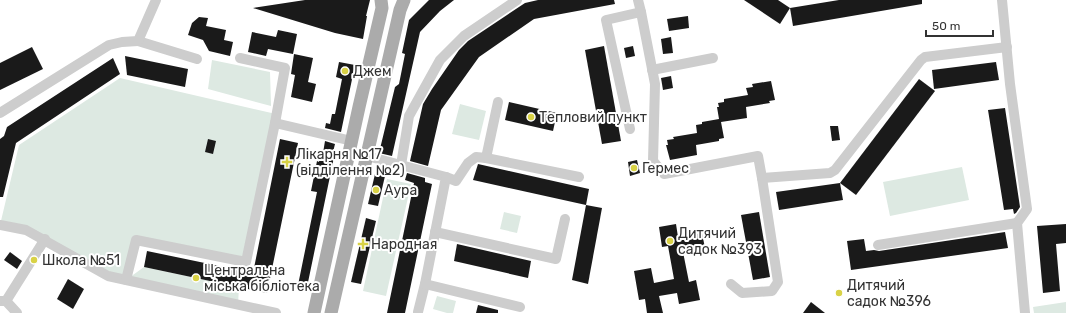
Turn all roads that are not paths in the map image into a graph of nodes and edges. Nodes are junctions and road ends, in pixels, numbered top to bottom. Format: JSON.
{"nodes":[{"id":1,"x":156,"y":0,"type":"edge"},
{"id":2,"x":517,"y":0,"type":"edge"},
{"id":3,"x":638,"y":0,"type":"edge"},
{"id":4,"x":1002,"y":0,"type":"edge"},
{"id":5,"x":382,"y":4,"type":"edge"},
{"id":6,"x":402,"y":5,"type":"edge"},
{"id":7,"x":641,"y":12,"type":"junction"},
{"id":8,"x":138,"y":41,"type":"junction"},
{"id":9,"x":1007,"y":47,"type":"junction"},
{"id":10,"x":240,"y":58,"type":"dead end"},
{"id":11,"x":713,"y":58,"type":"dead end"},
{"id":12,"x":197,"y":59,"type":"dead end"},
{"id":13,"x":652,"y":70,"type":"junction"},
{"id":14,"x":498,"y":102,"type":"dead end"},
{"id":15,"x":0,"y":113,"type":"edge"},
{"id":16,"x":275,"y":123,"type":"junction"},
{"id":17,"x":630,"y":129,"type":"dead end"},
{"id":18,"x":352,"y":141,"type":"junction"},
{"id":19,"x":367,"y":156,"type":"junction"},
{"id":20,"x":486,"y":158,"type":"junction"},
{"id":21,"x":401,"y":165,"type":"junction"},
{"id":22,"x":446,"y":177,"type":"junction"},
{"id":23,"x":579,"y":177,"type":"dead end"},
{"id":24,"x":762,"y":178,"type":"junction"},
{"id":25,"x":565,"y":219,"type":"dead end"},
{"id":26,"x":1017,"y":224,"type":"junction"},
{"id":27,"x":0,"y":225,"type":"edge"},
{"id":28,"x":435,"y":232,"type":"junction"},
{"id":29,"x":45,"y":239,"type":"junction"},
{"id":30,"x":878,"y":245,"type":"dead end"},
{"id":31,"x":126,"y":280,"type":"junction"},
{"id":32,"x":425,"y":284,"type":"junction"},
{"id":33,"x":731,"y":284,"type":"dead end"},
{"id":34,"x":3,"y":301,"type":"edge"},
{"id":35,"x":520,"y":307,"type":"dead end"},
{"id":36,"x":418,"y":312,"type":"dead end"},
{"id":37,"x":17,"y":313,"type":"edge"},
{"id":38,"x":276,"y":313,"type":"edge"},
{"id":39,"x":314,"y":313,"type":"edge"},
{"id":40,"x":331,"y":313,"type":"edge"},
{"id":41,"x":1025,"y":313,"type":"edge"}],
"edges":[{"from":1,"to":8,"type":"lane"},
{"from":2,"to":21,"type":"lane"},
{"from":3,"to":7,"type":"lane"},
{"from":4,"to":9,"type":"lane"},
{"from":5,"to":6,"type":"main road"},
{"from":5,"to":18,"type":"main road"},
{"from":6,"to":19,"type":"main road"},
{"from":7,"to":13,"type":"lane"},
{"from":7,"to":17,"type":"lane"},
{"from":8,"to":12,"type":"lane"},
{"from":8,"to":15,"type":"lane"},
{"from":9,"to":24,"type":"lane"},
{"from":9,"to":26,"type":"lane"},
{"from":10,"to":16,"type":"lane"},
{"from":11,"to":13,"type":"lane"},
{"from":13,"to":24,"type":"lane"},
{"from":14,"to":20,"type":"lane"},
{"from":16,"to":18,"type":"lane"},
{"from":16,"to":31,"type":"lane"},
{"from":18,"to":39,"type":"main road"},
{"from":19,"to":21,"type":"lane"},
{"from":19,"to":40,"type":"main road"},
{"from":20,"to":22,"type":"lane"},
{"from":20,"to":23,"type":"lane"},
{"from":21,"to":22,"type":"lane"},
{"from":22,"to":28,"type":"lane"},
{"from":24,"to":33,"type":"lane"},
{"from":25,"to":28,"type":"lane"},
{"from":26,"to":30,"type":"lane"},
{"from":26,"to":41,"type":"lane"},
{"from":27,"to":29,"type":"lane"},
{"from":28,"to":32,"type":"lane"},
{"from":29,"to":31,"type":"lane"},
{"from":29,"to":34,"type":"lane"},
{"from":31,"to":38,"type":"lane"},
{"from":32,"to":35,"type":"lane"},
{"from":32,"to":36,"type":"lane"},
{"from":34,"to":37,"type":"lane"}]}
